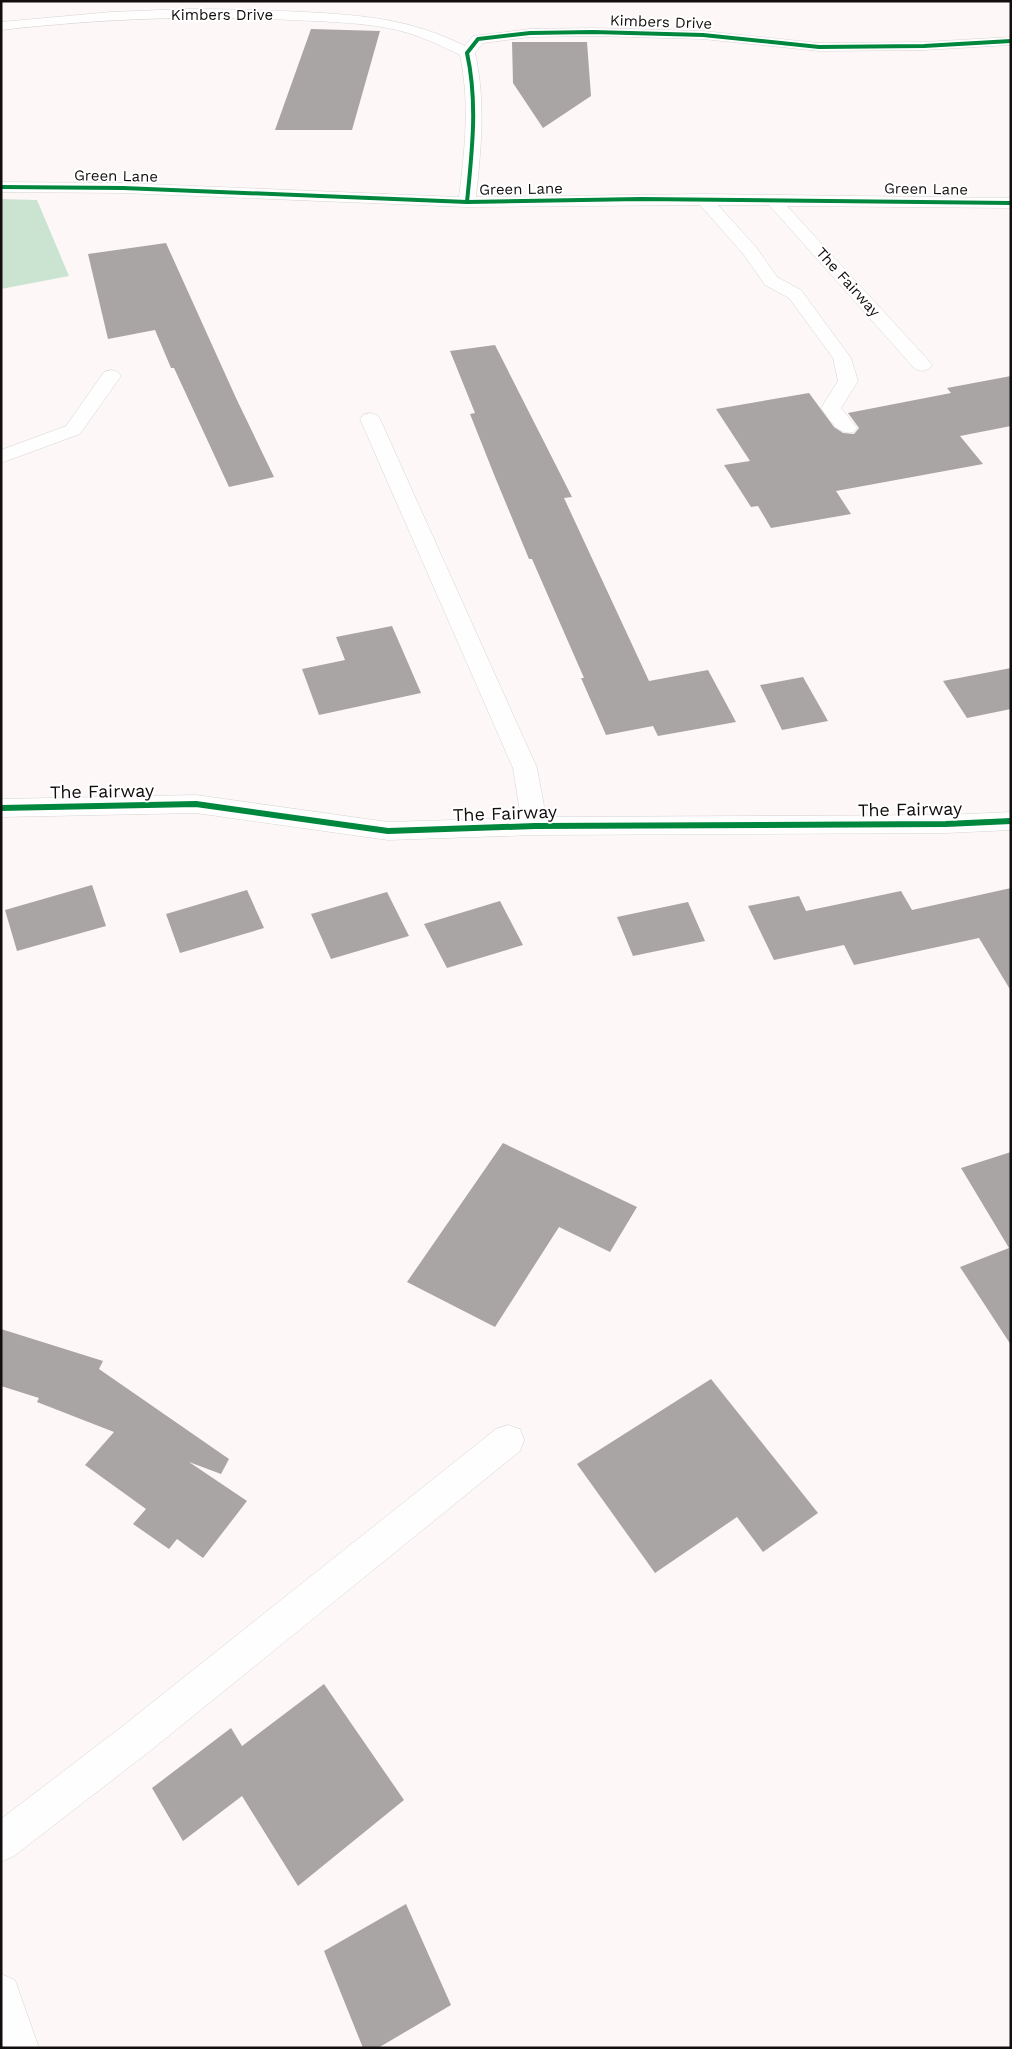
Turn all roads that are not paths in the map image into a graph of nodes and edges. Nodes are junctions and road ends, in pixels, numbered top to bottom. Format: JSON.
{"nodes":[{"id":1,"x":1,"y":26,"type":"edge"},
{"id":2,"x":1011,"y":41,"type":"edge"},
{"id":3,"x":467,"y":53,"type":"junction"},
{"id":4,"x":1,"y":187,"type":"edge"},
{"id":5,"x":704,"y":199,"type":"junction"},
{"id":6,"x":773,"y":200,"type":"junction"},
{"id":7,"x":467,"y":202,"type":"junction"},
{"id":8,"x":1011,"y":203,"type":"edge"},
{"id":9,"x":922,"y":365,"type":"dead end"},
{"id":10,"x":111,"y":376,"type":"dead end"},
{"id":11,"x":370,"y":419,"type":"dead end"},
{"id":12,"x":847,"y":428,"type":"dead end"},
{"id":13,"x":1,"y":457,"type":"edge"},
{"id":14,"x":1,"y":808,"type":"edge"},
{"id":15,"x":1011,"y":821,"type":"edge"},
{"id":16,"x":535,"y":826,"type":"junction"},
{"id":17,"x":508,"y":1440,"type":"dead end"},
{"id":18,"x":1,"y":1843,"type":"edge"},
{"id":19,"x":1,"y":1994,"type":"edge"},
{"id":20,"x":19,"y":2048,"type":"edge"}],
"edges":[{"from":1,"to":3,"type":"street","name":"Kimbers Drive"},
{"from":2,"to":3,"type":"street","name":"Kimbers Drive"},
{"from":3,"to":7,"type":"street"},
{"from":4,"to":7,"type":"street","name":"Green Lane"},
{"from":5,"to":6,"type":"street","name":"Green Lane"},
{"from":5,"to":7,"type":"street","name":"Green Lane"},
{"from":5,"to":12,"type":"street"},
{"from":6,"to":8,"type":"street","name":"Green Lane"},
{"from":6,"to":9,"type":"street","name":"The Fairway"},
{"from":10,"to":13,"type":"street"},
{"from":11,"to":16,"type":"street","name":"The Fairway"},
{"from":14,"to":16,"type":"street","name":"The Fairway"},
{"from":15,"to":16,"type":"street","name":"The Fairway"},
{"from":17,"to":18,"type":"street"},
{"from":19,"to":20,"type":"street"}]}
